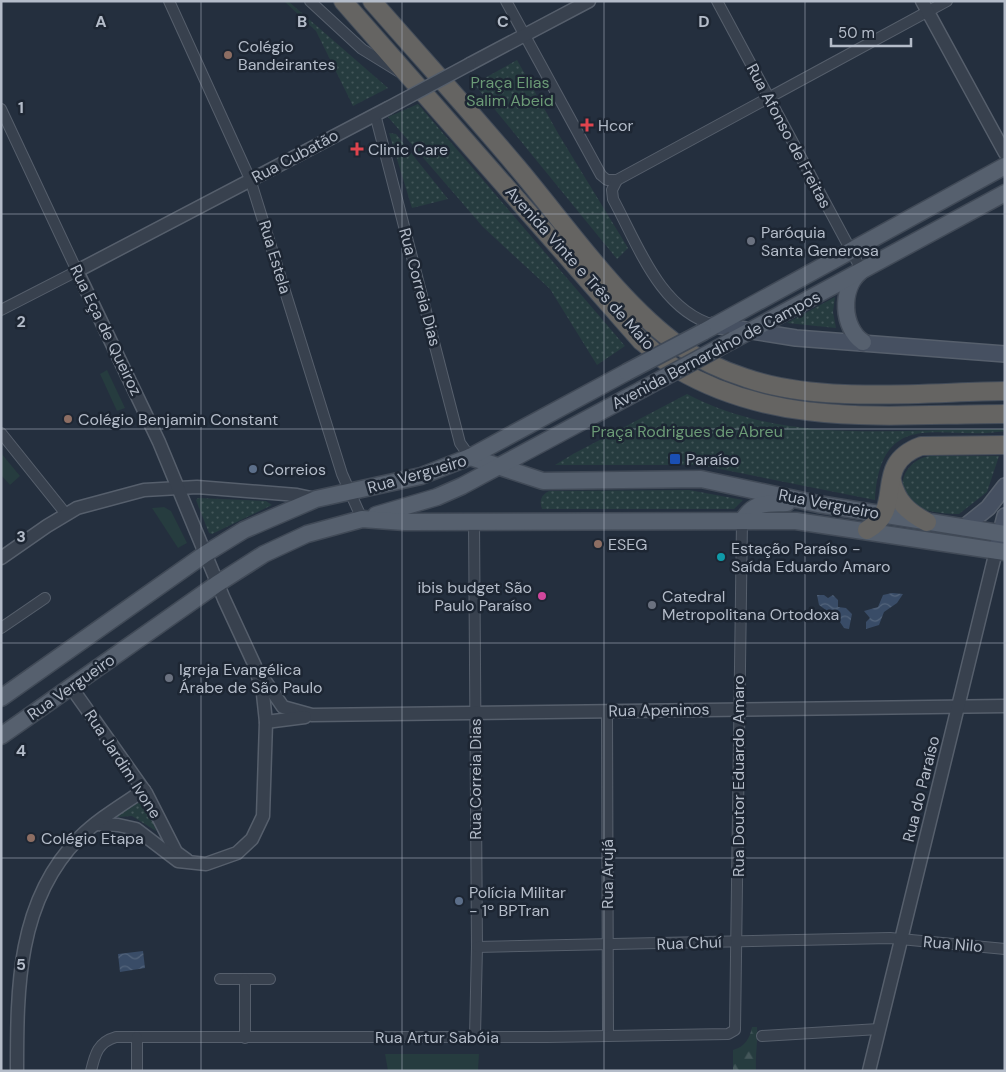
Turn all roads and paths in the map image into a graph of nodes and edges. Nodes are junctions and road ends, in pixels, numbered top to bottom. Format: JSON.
{"nodes":[{"id":1,"x":169,"y":1,"type":"edge"},
{"id":2,"x":310,"y":1,"type":"edge"},
{"id":3,"x":343,"y":1,"type":"edge"},
{"id":4,"x":372,"y":1,"type":"edge"},
{"id":5,"x":506,"y":1,"type":"edge"},
{"id":6,"x":589,"y":1,"type":"edge"},
{"id":7,"x":717,"y":1,"type":"edge"},
{"id":8,"x":947,"y":1,"type":"edge"},
{"id":9,"x":924,"y":7,"type":"edge"},
{"id":10,"x":525,"y":36,"type":"junction"},
{"id":11,"x":408,"y":77,"type":"junction"},
{"id":12,"x":769,"y":98,"type":"junction"},
{"id":13,"x":1,"y":109,"type":"edge"},
{"id":14,"x":375,"y":114,"type":"junction"},
{"id":15,"x":1005,"y":153,"type":"edge"},
{"id":16,"x":1005,"y":166,"type":"edge"},
{"id":17,"x":250,"y":179,"type":"junction"},
{"id":18,"x":617,"y":180,"type":"junction"},
{"id":19,"x":1005,"y":193,"type":"edge"},
{"id":20,"x":850,"y":251,"type":"junction"},
{"id":21,"x":77,"y":271,"type":"junction"},
{"id":22,"x":862,"y":271,"type":"junction"},
{"id":23,"x":1,"y":310,"type":"edge"},
{"id":24,"x":708,"y":329,"type":"junction"},
{"id":25,"x":750,"y":332,"type":"junction"},
{"id":26,"x":863,"y":342,"type":"junction"},
{"id":27,"x":1005,"y":354,"type":"edge"},
{"id":28,"x":1005,"y":391,"type":"edge"},
{"id":29,"x":1005,"y":414,"type":"edge"},
{"id":30,"x":1,"y":433,"type":"edge"},
{"id":31,"x":1005,"y":444,"type":"edge"},
{"id":32,"x":470,"y":457,"type":"junction"},
{"id":33,"x":500,"y":467,"type":"junction"},
{"id":34,"x":891,"y":478,"type":"junction"},
{"id":35,"x":1005,"y":486,"type":"edge"},
{"id":36,"x":178,"y":487,"type":"junction"},
{"id":37,"x":351,"y":492,"type":"junction"},
{"id":38,"x":316,"y":499,"type":"junction"},
{"id":39,"x":808,"y":502,"type":"junction"},
{"id":40,"x":66,"y":514,"type":"junction"},
{"id":41,"x":885,"y":515,"type":"junction"},
{"id":42,"x":1005,"y":516,"type":"edge"},
{"id":43,"x":364,"y":519,"type":"junction"},
{"id":44,"x":742,"y":521,"type":"junction"},
{"id":45,"x":474,"y":522,"type":"junction"},
{"id":46,"x":927,"y":522,"type":"junction"},
{"id":47,"x":963,"y":528,"type":"junction"},
{"id":48,"x":868,"y":530,"type":"junction"},
{"id":49,"x":1003,"y":534,"type":"edge"},
{"id":50,"x":1001,"y":552,"type":"edge"},
{"id":51,"x":205,"y":554,"type":"junction"},
{"id":52,"x":1,"y":558,"type":"edge"},
{"id":53,"x":217,"y":584,"type":"junction"},
{"id":54,"x":45,"y":598,"type":"dead end"},
{"id":55,"x":2,"y":625,"type":"edge"},
{"id":56,"x":255,"y":666,"type":"junction"},
{"id":57,"x":71,"y":687,"type":"junction"},
{"id":58,"x":1,"y":698,"type":"edge"},
{"id":59,"x":959,"y":706,"type":"junction"},
{"id":60,"x":1005,"y":706,"type":"edge"},
{"id":61,"x":738,"y":709,"type":"junction"},
{"id":62,"x":607,"y":711,"type":"junction"},
{"id":63,"x":475,"y":713,"type":"junction"},
{"id":64,"x":312,"y":715,"type":"junction"},
{"id":65,"x":266,"y":722,"type":"junction"},
{"id":66,"x":1,"y":736,"type":"edge"},
{"id":67,"x":144,"y":790,"type":"junction"},
{"id":68,"x":95,"y":824,"type":"junction"},
{"id":69,"x":191,"y":863,"type":"junction"},
{"id":70,"x":902,"y":939,"type":"junction"},
{"id":71,"x":737,"y":942,"type":"junction"},
{"id":72,"x":607,"y":945,"type":"junction"},
{"id":73,"x":477,"y":947,"type":"junction"},
{"id":74,"x":1005,"y":949,"type":"edge"},
{"id":75,"x":245,"y":979,"type":"junction"},
{"id":76,"x":270,"y":979,"type":"dead end"},
{"id":77,"x":220,"y":980,"type":"dead end"},
{"id":78,"x":879,"y":1029,"type":"junction"},
{"id":79,"x":735,"y":1030,"type":"joint"},
{"id":80,"x":475,"y":1036,"type":"junction"},
{"id":81,"x":608,"y":1036,"type":"junction"},
{"id":82,"x":762,"y":1036,"type":"dead end"},
{"id":83,"x":137,"y":1037,"type":"junction"},
{"id":84,"x":245,"y":1038,"type":"junction"},
{"id":85,"x":16,"y":1071,"type":"edge"},
{"id":86,"x":91,"y":1071,"type":"edge"},
{"id":87,"x":137,"y":1071,"type":"edge"},
{"id":88,"x":869,"y":1071,"type":"edge"}],
"edges":[{"from":1,"to":17,"type":"street","name":"Rua Estela"},
{"from":2,"to":11,"type":"street"},
{"from":3,"to":11,"type":"highway","name":"Avenida Vinte e Três de Maio"},
{"from":4,"to":28,"type":"highway","name":"Avenida Vinte e Três de Maio"},
{"from":5,"to":10,"type":"street"},
{"from":6,"to":10,"type":"street","name":"Rua Cubatão"},
{"from":7,"to":12,"type":"street","name":"Rua Afonso de Freitas"},
{"from":8,"to":9,"type":"street"},
{"from":9,"to":12,"type":"street"},
{"from":9,"to":15,"type":"street"},
{"from":10,"to":14,"type":"street","name":"Rua Cubatão","bridge":true},
{"from":10,"to":18,"type":"street"},
{"from":11,"to":29,"type":"highway","name":"Avenida Vinte e Três de Maio"},
{"from":12,"to":18,"type":"street"},
{"from":12,"to":20,"type":"street","name":"Rua Afonso de Freitas"},
{"from":13,"to":21,"type":"street","name":"Rua Eça de Queiroz"},
{"from":14,"to":17,"type":"street","name":"Rua Cubatão"},
{"from":14,"to":32,"type":"street","name":"Rua Correia Dias"},
{"from":16,"to":20,"type":"main road","name":"Avenida Bernardino de Campos"},
{"from":17,"to":21,"type":"street","name":"Rua Cubatão"},
{"from":17,"to":37,"type":"street","name":"Rua Estela"},
{"from":18,"to":24,"type":"street"},
{"from":19,"to":22,"type":"main road","name":"Avenida Bernardino de Campos"},
{"from":20,"to":22,"type":"street","name":"Rua Afonso de Freitas"},
{"from":20,"to":24,"type":"main road","name":"Avenida Bernardino de Campos"},
{"from":21,"to":23,"type":"street","name":"Rua Cubatão"},
{"from":21,"to":36,"type":"street","name":"Rua Eça de Queiroz"},
{"from":22,"to":25,"type":"main road","name":"Avenida Bernardino de Campos"},
{"from":22,"to":26,"type":"main road"},
{"from":24,"to":25,"type":"main road"},
{"from":24,"to":32,"type":"main road","name":"Avenida Bernardino de Campos","bridge":true},
{"from":25,"to":26,"type":"main road"},
{"from":25,"to":33,"type":"main road","name":"Avenida Bernardino de Campos","bridge":true},
{"from":26,"to":27,"type":"main road"},
{"from":30,"to":40,"type":"street"},
{"from":31,"to":34,"type":"highway"},
{"from":32,"to":33,"type":"main road","name":"Rua Vergueiro"},
{"from":32,"to":37,"type":"main road","name":"Rua Vergueiro"},
{"from":33,"to":39,"type":"main road","name":"Rua Vergueiro"},
{"from":33,"to":43,"type":"main road","name":"Avenida Bernardino de Campos"},
{"from":34,"to":41,"type":"highway"},
{"from":34,"to":46,"type":"highway"},
{"from":35,"to":47,"type":"main road"},
{"from":36,"to":38,"type":"street"},
{"from":36,"to":40,"type":"street"},
{"from":36,"to":51,"type":"street","name":"Rua Eça de Queiroz"},
{"from":37,"to":38,"type":"main road","name":"Rua Vergueiro"},
{"from":37,"to":43,"type":"street","name":"Rua Estela"},
{"from":38,"to":51,"type":"main road","name":"Rua Vergueiro"},
{"from":39,"to":41,"type":"main road","name":"Rua Vergueiro"},
{"from":39,"to":44,"type":"main road"},
{"from":40,"to":52,"type":"street"},
{"from":41,"to":46,"type":"main road","name":"Rua Vergueiro"},
{"from":41,"to":48,"type":"highway"},
{"from":42,"to":49,"type":"main road","name":"Rua do Paraíso"},
{"from":43,"to":45,"type":"main road","name":"Rua Vergueiro"},
{"from":43,"to":53,"type":"main road","name":"Rua Vergueiro"},
{"from":44,"to":45,"type":"main road","name":"Rua Vergueiro"},
{"from":44,"to":48,"type":"main road","name":"Rua Vergueiro"},
{"from":44,"to":61,"type":"street","name":"Rua Doutor Eduardo Amaro"},
{"from":45,"to":63,"type":"street","name":"Rua Correia Dias"},
{"from":46,"to":47,"type":"main road","name":"Rua Vergueiro"},
{"from":47,"to":49,"type":"main road","name":"Rua Vergueiro"},
{"from":48,"to":50,"type":"main road","name":"Rua Vergueiro"},
{"from":49,"to":50,"type":"main road","name":"Rua do Paraíso"},
{"from":50,"to":59,"type":"street","name":"Rua do Paraíso"},
{"from":51,"to":53,"type":"street","name":"Rua Eça de Queiroz"},
{"from":51,"to":58,"type":"main road","name":"Rua Vergueiro"},
{"from":53,"to":56,"type":"street","name":"Rua Eça de Queiroz"},
{"from":53,"to":57,"type":"main road","name":"Rua Vergueiro"},
{"from":54,"to":55,"type":"street"},
{"from":56,"to":64,"type":"street","name":"Rua Apeninos"},
{"from":56,"to":65,"type":"street"},
{"from":57,"to":66,"type":"main road","name":"Rua Vergueiro"},
{"from":57,"to":67,"type":"street","name":"Rua Jardim Ivone"},
{"from":59,"to":60,"type":"street","name":"Rua Apeninos"},
{"from":59,"to":61,"type":"street","name":"Rua Apeninos"},
{"from":59,"to":70,"type":"street","name":"Rua do Paraíso"},
{"from":61,"to":62,"type":"street","name":"Rua Apeninos"},
{"from":61,"to":71,"type":"street","name":"Rua Doutor Eduardo Amaro"},
{"from":62,"to":63,"type":"street","name":"Rua Apeninos"},
{"from":62,"to":72,"type":"street","name":"Rua Arujá"},
{"from":63,"to":64,"type":"street","name":"Rua Apeninos"},
{"from":63,"to":73,"type":"street","name":"Rua Correia Dias"},
{"from":64,"to":65,"type":"street","name":"Rua Apeninos"},
{"from":65,"to":69,"type":"street"},
{"from":67,"to":68,"type":"street"},
{"from":67,"to":69,"type":"street","name":"Rua Jardim Ivone"},
{"from":68,"to":69,"type":"street"},
{"from":68,"to":85,"type":"street"},
{"from":70,"to":71,"type":"street","name":"Rua Chuí"},
{"from":70,"to":74,"type":"street","name":"Rua Nilo"},
{"from":70,"to":78,"type":"street","name":"Rua do Paraíso"},
{"from":71,"to":72,"type":"street","name":"Rua Chuí"},
{"from":71,"to":79,"type":"street","name":"Rua Doutor Eduardo Amaro"},
{"from":72,"to":73,"type":"street","name":"Rua Chuí"},
{"from":72,"to":81,"type":"street","name":"Rua Arujá"},
{"from":73,"to":80,"type":"street","name":"Rua Correia Dias"},
{"from":75,"to":76,"type":"street"},
{"from":75,"to":77,"type":"street"},
{"from":75,"to":84,"type":"street"},
{"from":78,"to":82,"type":"street"},
{"from":78,"to":88,"type":"street","name":"Rua do Paraíso"},
{"from":79,"to":81,"type":"street","name":"Rua Artur Sabóia"},
{"from":80,"to":81,"type":"street","name":"Rua Artur Sabóia"},
{"from":80,"to":84,"type":"street","name":"Rua Artur Sabóia"},
{"from":83,"to":84,"type":"street","name":"Rua Artur Sabóia"},
{"from":83,"to":86,"type":"street","name":"Rua Artur Sabóia"},
{"from":83,"to":87,"type":"street"}]}
